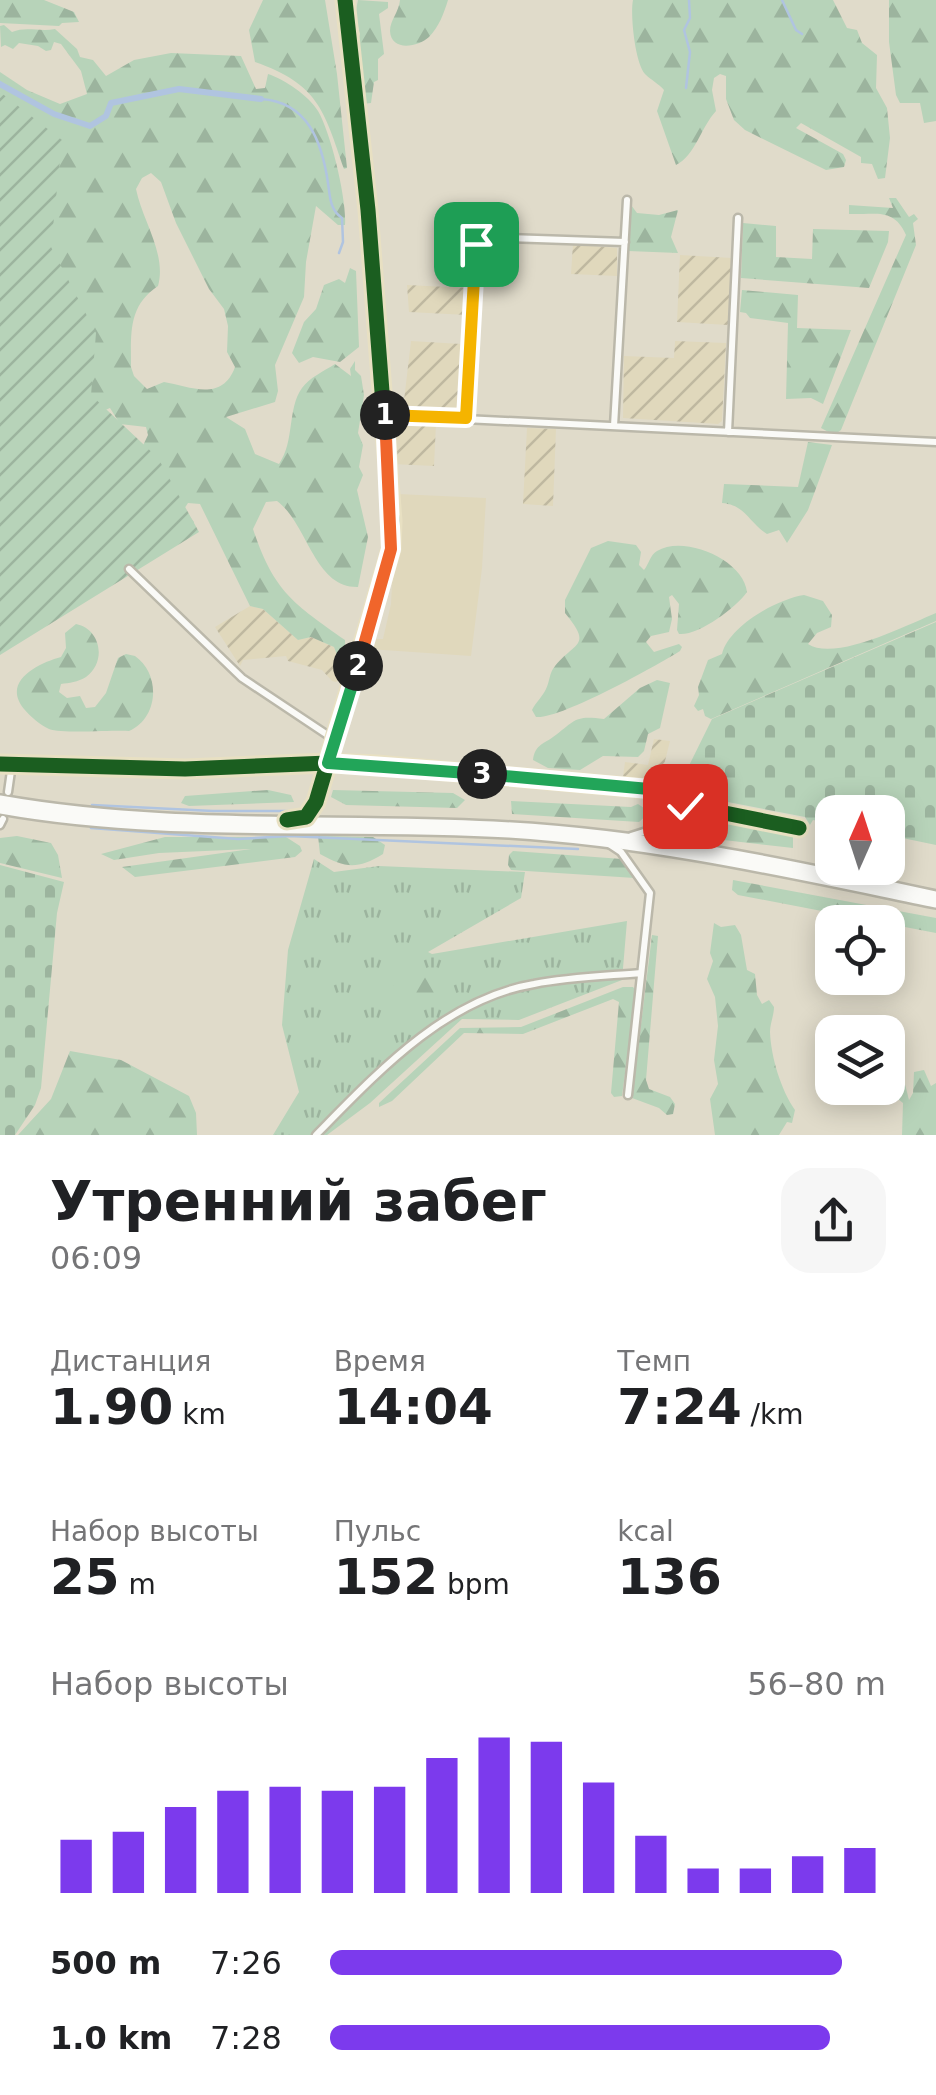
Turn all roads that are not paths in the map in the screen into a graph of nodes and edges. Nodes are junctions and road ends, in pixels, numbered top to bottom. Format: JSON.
{"nodes":[{"id":1,"x":345,"y":0,"type":"edge"},
{"id":2,"x":627,"y":200,"type":"dead end"},
{"id":3,"x":738,"y":218,"type":"dead end"},
{"id":4,"x":625,"y":242,"type":"junction"},
{"id":5,"x":383,"y":416,"type":"junction"},
{"id":6,"x":466,"y":418,"type":"junction"},
{"id":7,"x":614,"y":426,"type":"junction"},
{"id":8,"x":728,"y":432,"type":"junction"},
{"id":9,"x":936,"y":442,"type":"edge"},
{"id":10,"x":130,"y":569,"type":"dead end"},
{"id":11,"x":336,"y":740,"type":"junction"},
{"id":12,"x":328,"y":763,"type":"junction"},
{"id":13,"x":0,"y":764,"type":"edge"},
{"id":14,"x":12,"y":764,"type":"junction"},
{"id":15,"x":33,"y":764,"type":"junction"},
{"id":16,"x":10,"y":777,"type":"junction"},
{"id":17,"x":4,"y":796,"type":"edge"},
{"id":18,"x":670,"y":798,"type":"junction"},
{"id":19,"x":316,"y":802,"type":"junction"},
{"id":20,"x":1,"y":818,"type":"edge"},
{"id":21,"x":287,"y":820,"type":"junction"},
{"id":22,"x":658,"y":820,"type":"junction"},
{"id":23,"x":334,"y":821,"type":"junction"},
{"id":24,"x":800,"y":828,"type":"dead end"},
{"id":25,"x":628,"y":836,"type":"junction"},
{"id":26,"x":603,"y":842,"type":"junction"},
{"id":27,"x":676,"y":842,"type":"junction"},
{"id":28,"x":643,"y":846,"type":"junction"},
{"id":29,"x":629,"y":861,"type":"junction"},
{"id":30,"x":815,"y":873,"type":"edge"},
{"id":31,"x":815,"y":875,"type":"edge"},
{"id":32,"x":868,"y":885,"type":"edge"},
{"id":33,"x":936,"y":900,"type":"edge"},
{"id":34,"x":642,"y":972,"type":"junction"},
{"id":35,"x":628,"y":1095,"type":"dead end"},
{"id":36,"x":316,"y":1135,"type":"edge"}],
"edges":[{"from":1,"to":5,"type":"street"},
{"from":2,"to":4,"type":"street"},
{"from":3,"to":8,"type":"street"},
{"from":4,"to":6,"type":"street"},
{"from":4,"to":7,"type":"street"},
{"from":5,"to":6,"type":"street"},
{"from":5,"to":11,"type":"street"},
{"from":6,"to":7,"type":"street"},
{"from":7,"to":8,"type":"street"},
{"from":8,"to":9,"type":"street"},
{"from":10,"to":11,"type":"street"},
{"from":11,"to":12,"type":"street"},
{"from":12,"to":15,"type":"street"},
{"from":12,"to":18,"type":"street"},
{"from":12,"to":19,"type":"street"},
{"from":13,"to":14,"type":"street"},
{"from":14,"to":15,"type":"street"},
{"from":14,"to":16,"type":"street"},
{"from":15,"to":16,"type":"street"},
{"from":16,"to":17,"type":"street"},
{"from":17,"to":21,"type":"main road"},
{"from":18,"to":22,"type":"street"},
{"from":18,"to":24,"type":"street"},
{"from":19,"to":21,"type":"street"},
{"from":19,"to":23,"type":"street"},
{"from":20,"to":26,"type":"main road"},
{"from":21,"to":23,"type":"main road"},
{"from":22,"to":25,"type":"street"},
{"from":22,"to":27,"type":"street"},
{"from":23,"to":25,"type":"main road"},
{"from":25,"to":27,"type":"main road"},
{"from":26,"to":28,"type":"main road"},
{"from":26,"to":29,"type":"street"},
{"from":27,"to":30,"type":"main road"},
{"from":28,"to":29,"type":"street"},
{"from":28,"to":31,"type":"main road"},
{"from":29,"to":34,"type":"street"},
{"from":32,"to":33,"type":"main road"},
{"from":34,"to":35,"type":"street"},
{"from":34,"to":36,"type":"street"}]}
